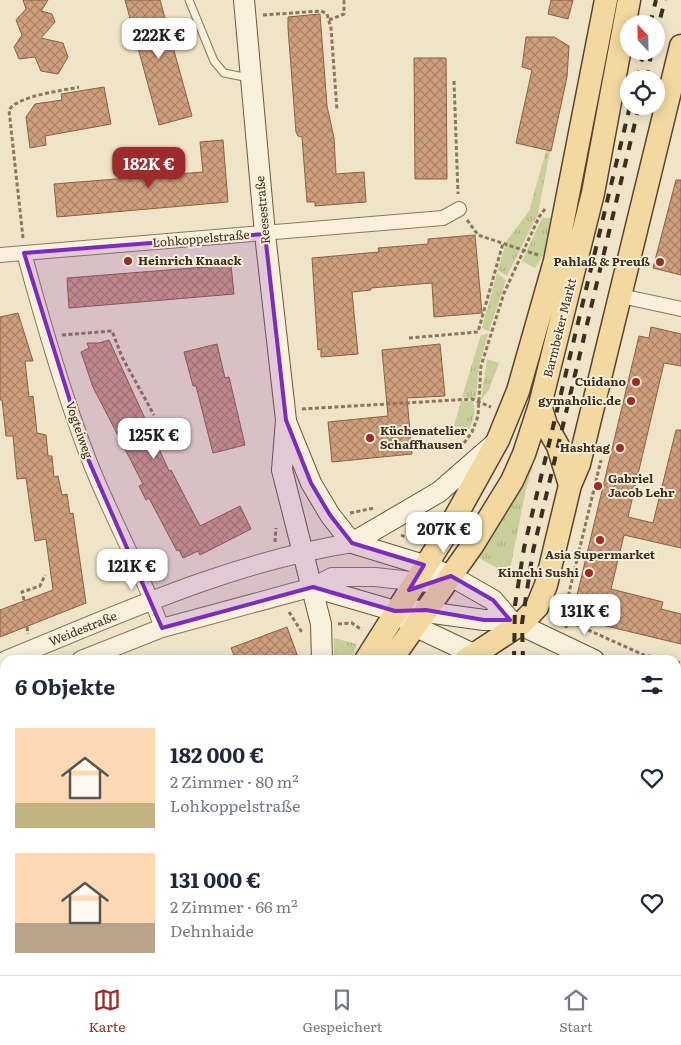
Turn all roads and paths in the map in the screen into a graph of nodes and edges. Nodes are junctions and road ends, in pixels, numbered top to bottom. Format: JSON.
{"nodes":[{"id":1,"x":188,"y":0,"type":"edge"},
{"id":2,"x":344,"y":0,"type":"edge"},
{"id":3,"x":606,"y":0,"type":"edge"},
{"id":4,"x":629,"y":0,"type":"edge"},
{"id":5,"x":245,"y":8,"type":"edge"},
{"id":6,"x":329,"y":20,"type":"junction"},
{"id":7,"x":681,"y":46,"type":"edge"},
{"id":8,"x":251,"y":78,"type":"junction"},
{"id":9,"x":454,"y":81,"type":"dead end"},
{"id":10,"x":80,"y":87,"type":"dead end"},
{"id":11,"x":337,"y":110,"type":"dead end"},
{"id":12,"x":570,"y":180,"type":"junction"},
{"id":13,"x":459,"y":209,"type":"junction"},
{"id":14,"x":265,"y":234,"type":"junction"},
{"id":15,"x":503,"y":243,"type":"junction"},
{"id":16,"x":523,"y":250,"type":"junction"},
{"id":17,"x":24,"y":253,"type":"junction"},
{"id":18,"x":0,"y":255,"type":"edge"},
{"id":19,"x":555,"y":261,"type":"junction"},
{"id":20,"x":621,"y":296,"type":"junction"},
{"id":21,"x":681,"y":309,"type":"edge"},
{"id":22,"x":47,"y":336,"type":"junction"},
{"id":23,"x":409,"y":338,"type":"dead end"},
{"id":24,"x":478,"y":401,"type":"junction"},
{"id":25,"x":540,"y":405,"type":"junction"},
{"id":26,"x":154,"y":415,"type":"dead end"},
{"id":27,"x":285,"y":415,"type":"junction"},
{"id":28,"x":509,"y":415,"type":"junction"},
{"id":29,"x":588,"y":427,"type":"junction"},
{"id":30,"x":498,"y":440,"type":"junction"},
{"id":31,"x":461,"y":447,"type":"dead end"},
{"id":32,"x":570,"y":486,"type":"junction"},
{"id":33,"x":381,"y":506,"type":"dead end"},
{"id":34,"x":354,"y":513,"type":"dead end"},
{"id":35,"x":352,"y":543,"type":"junction"},
{"id":36,"x":303,"y":553,"type":"junction"},
{"id":37,"x":419,"y":574,"type":"junction"},
{"id":38,"x":44,"y":575,"type":"dead end"},
{"id":39,"x":450,"y":576,"type":"junction"},
{"id":40,"x":312,"y":587,"type":"junction"},
{"id":41,"x":24,"y":600,"type":"dead end"},
{"id":42,"x":152,"y":600,"type":"junction"},
{"id":43,"x":395,"y":611,"type":"junction"},
{"id":44,"x":420,"y":618,"type":"junction"},
{"id":45,"x":516,"y":622,"type":"junction"},
{"id":46,"x":162,"y":628,"type":"junction"},
{"id":47,"x":18,"y":655,"type":"edge"},
{"id":48,"x":94,"y":655,"type":"edge"},
{"id":49,"x":322,"y":655,"type":"edge"},
{"id":50,"x":369,"y":655,"type":"edge"},
{"id":51,"x":394,"y":655,"type":"edge"},
{"id":52,"x":470,"y":655,"type":"edge"},
{"id":53,"x":479,"y":655,"type":"edge"},
{"id":54,"x":584,"y":655,"type":"edge"},
{"id":55,"x":644,"y":655,"type":"edge"}],
"edges":[{"from":1,"to":8,"type":"lane"},
{"from":2,"to":6,"type":"path"},
{"from":3,"to":12,"type":"main road","name":"Barmbeker Markt"},
{"from":4,"to":25,"type":"main road","name":"Barmbeker Markt"},
{"from":5,"to":6,"type":"path"},
{"from":5,"to":8,"type":"main road","name":"Reesestraße"},
{"from":6,"to":11,"type":"path"},
{"from":7,"to":20,"type":"main road"},
{"from":8,"to":14,"type":"main road","name":"Reesestraße"},
{"from":9,"to":13,"type":"path"},
{"from":10,"to":17,"type":"path"},
{"from":12,"to":16,"type":"path"},
{"from":12,"to":19,"type":"main road","name":"Barmbeker Markt"},
{"from":13,"to":14,"type":"street","name":"Lohkoppelstraße"},
{"from":13,"to":15,"type":"path"},
{"from":14,"to":17,"type":"street","name":"Lohkoppelstraße"},
{"from":14,"to":27,"type":"main road","name":"Reesestraße"},
{"from":15,"to":16,"type":"path"},
{"from":15,"to":23,"type":"path"},
{"from":16,"to":19,"type":"path"},
{"from":16,"to":24,"type":"path"},
{"from":17,"to":18,"type":"street","name":"Lohkoppelstraße"},
{"from":17,"to":22,"type":"street","name":"Vogteiweg"},
{"from":19,"to":28,"type":"main road","name":"Barmbeker Markt"},
{"from":20,"to":21,"type":"street"},
{"from":20,"to":29,"type":"main road"},
{"from":22,"to":26,"type":"path"},
{"from":22,"to":42,"type":"street","name":"Vogteiweg"},
{"from":24,"to":27,"type":"path"},
{"from":24,"to":28,"type":"path"},
{"from":24,"to":31,"type":"path"},
{"from":25,"to":32,"type":"main road"},
{"from":25,"to":39,"type":"main road","name":"Barmbeker Markt"},
{"from":27,"to":35,"type":"main road","name":"Reesestraße"},
{"from":27,"to":36,"type":"main road","name":"Reesestraße"},
{"from":28,"to":30,"type":"main road","name":"Barmbeker Markt"},
{"from":29,"to":32,"type":"main road"},
{"from":29,"to":55,"type":"path"},
{"from":30,"to":35,"type":"main road"},
{"from":30,"to":37,"type":"main road","name":"Barmbeker Markt"},
{"from":32,"to":45,"type":"main road"},
{"from":33,"to":34,"type":"path"},
{"from":35,"to":36,"type":"street"},
{"from":35,"to":37,"type":"main road"},
{"from":36,"to":40,"type":"main road","name":"Reesestraße"},
{"from":36,"to":42,"type":"street","name":"Weidestraße"},
{"from":37,"to":39,"type":"main road"},
{"from":37,"to":40,"type":"street"},
{"from":37,"to":43,"type":"main road","name":"Barmbeker Markt"},
{"from":38,"to":41,"type":"path"},
{"from":39,"to":44,"type":"main road","name":"Barmbeker Markt"},
{"from":39,"to":45,"type":"main road"},
{"from":40,"to":43,"type":"main road"},
{"from":40,"to":46,"type":"street"},
{"from":40,"to":49,"type":"main road","name":"Reesestraße"},
{"from":42,"to":46,"type":"street","name":"Vogteiweg"},
{"from":42,"to":47,"type":"street","name":"Weidestraße"},
{"from":43,"to":44,"type":"main road"},
{"from":43,"to":50,"type":"main road","name":"Barmbeker Markt"},
{"from":44,"to":45,"type":"main road"},
{"from":44,"to":51,"type":"main road","name":"Barmbeker Markt"},
{"from":44,"to":52,"type":"main road"},
{"from":45,"to":53,"type":"main road"},
{"from":45,"to":54,"type":"main road"},
{"from":46,"to":48,"type":"street"}]}
